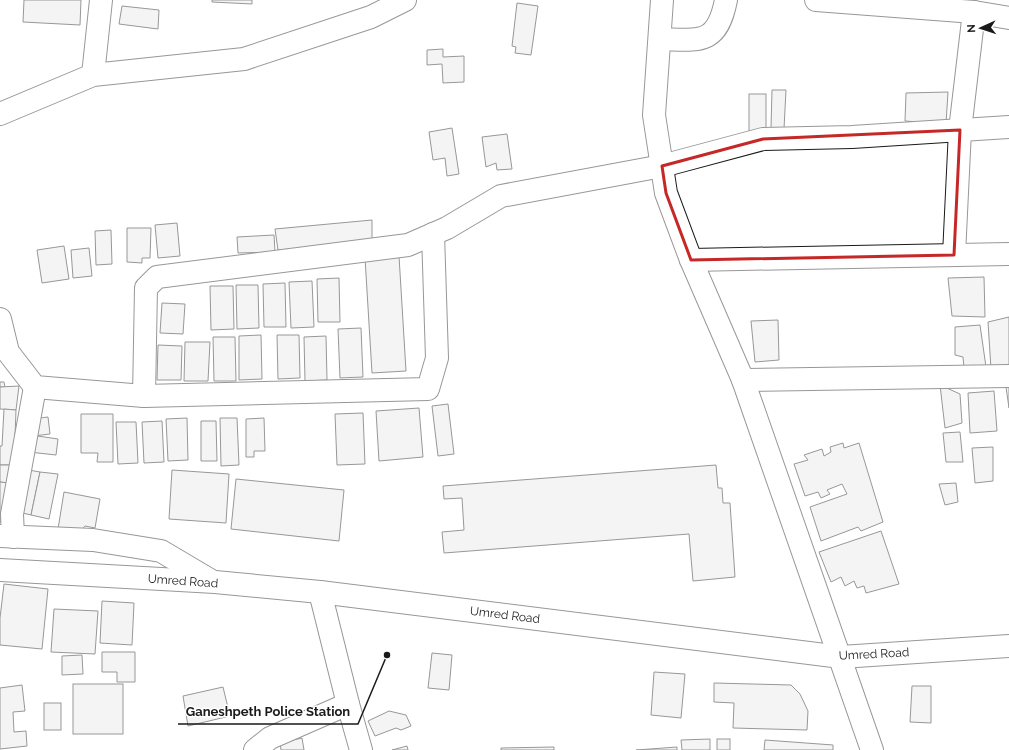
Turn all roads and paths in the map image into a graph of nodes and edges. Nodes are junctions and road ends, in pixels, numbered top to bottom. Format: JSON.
{"nodes":[{"id":1,"x":101,"y":0,"type":"edge"},
{"id":2,"x":405,"y":0,"type":"edge"},
{"id":3,"x":662,"y":0,"type":"edge"},
{"id":4,"x":726,"y":0,"type":"edge"},
{"id":5,"x":816,"y":0,"type":"edge"},
{"id":6,"x":974,"y":12,"type":"junction"},
{"id":7,"x":1009,"y":18,"type":"edge"},
{"id":8,"x":660,"y":39,"type":"junction"},
{"id":9,"x":93,"y":75,"type":"junction"},
{"id":10,"x":0,"y":114,"type":"edge"},
{"id":11,"x":1009,"y":127,"type":"edge"},
{"id":12,"x":960,"y":130,"type":"junction"},
{"id":13,"x":662,"y":166,"type":"junction"},
{"id":14,"x":433,"y":234,"type":"junction"},
{"id":15,"x":1009,"y":254,"type":"edge"},
{"id":16,"x":954,"y":255,"type":"junction"},
{"id":17,"x":691,"y":260,"type":"junction"},
{"id":18,"x":0,"y":319,"type":"edge"},
{"id":19,"x":1009,"y":376,"type":"edge"},
{"id":20,"x":743,"y":380,"type":"junction"},
{"id":21,"x":35,"y":387,"type":"junction"},
{"id":22,"x":144,"y":396,"type":"junction"},
{"id":23,"x":6,"y":536,"type":"edge"},
{"id":24,"x":0,"y":570,"type":"edge"},
{"id":25,"x":215,"y":582,"type":"junction"},
{"id":26,"x":320,"y":592,"type":"junction"},
{"id":27,"x":1009,"y":646,"type":"edge"},
{"id":28,"x":841,"y":657,"type":"junction"},
{"id":29,"x":348,"y":704,"type":"junction"},
{"id":30,"x":870,"y":748,"type":"edge"},
{"id":31,"x":258,"y":749,"type":"edge"},
{"id":32,"x":361,"y":750,"type":"edge"}],
"edges":[{"from":1,"to":9,"type":"street"},
{"from":2,"to":9,"type":"street"},
{"from":3,"to":8,"type":"street"},
{"from":4,"to":8,"type":"street"},
{"from":5,"to":6,"type":"street"},
{"from":6,"to":7,"type":"street"},
{"from":6,"to":12,"type":"street"},
{"from":8,"to":13,"type":"street"},
{"from":9,"to":10,"type":"street"},
{"from":11,"to":12,"type":"street"},
{"from":12,"to":13,"type":"street"},
{"from":12,"to":16,"type":"street"},
{"from":13,"to":14,"type":"street"},
{"from":13,"to":17,"type":"street"},
{"from":14,"to":22,"type":"street"},
{"from":14,"to":22,"type":"street"},
{"from":15,"to":16,"type":"street"},
{"from":16,"to":17,"type":"street"},
{"from":17,"to":20,"type":"street"},
{"from":18,"to":21,"type":"street"},
{"from":19,"to":20,"type":"street"},
{"from":20,"to":28,"type":"street"},
{"from":21,"to":22,"type":"street"},
{"from":21,"to":23,"type":"street"},
{"from":23,"to":25,"type":"street"},
{"from":24,"to":25,"type":"street","name":"Umred Road"},
{"from":25,"to":26,"type":"street","name":"Umred Road"},
{"from":26,"to":28,"type":"street","name":"Umred Road"},
{"from":26,"to":29,"type":"street"},
{"from":27,"to":28,"type":"street","name":"Umred Road"},
{"from":28,"to":30,"type":"street"},
{"from":29,"to":31,"type":"street"},
{"from":29,"to":32,"type":"street"}]}
